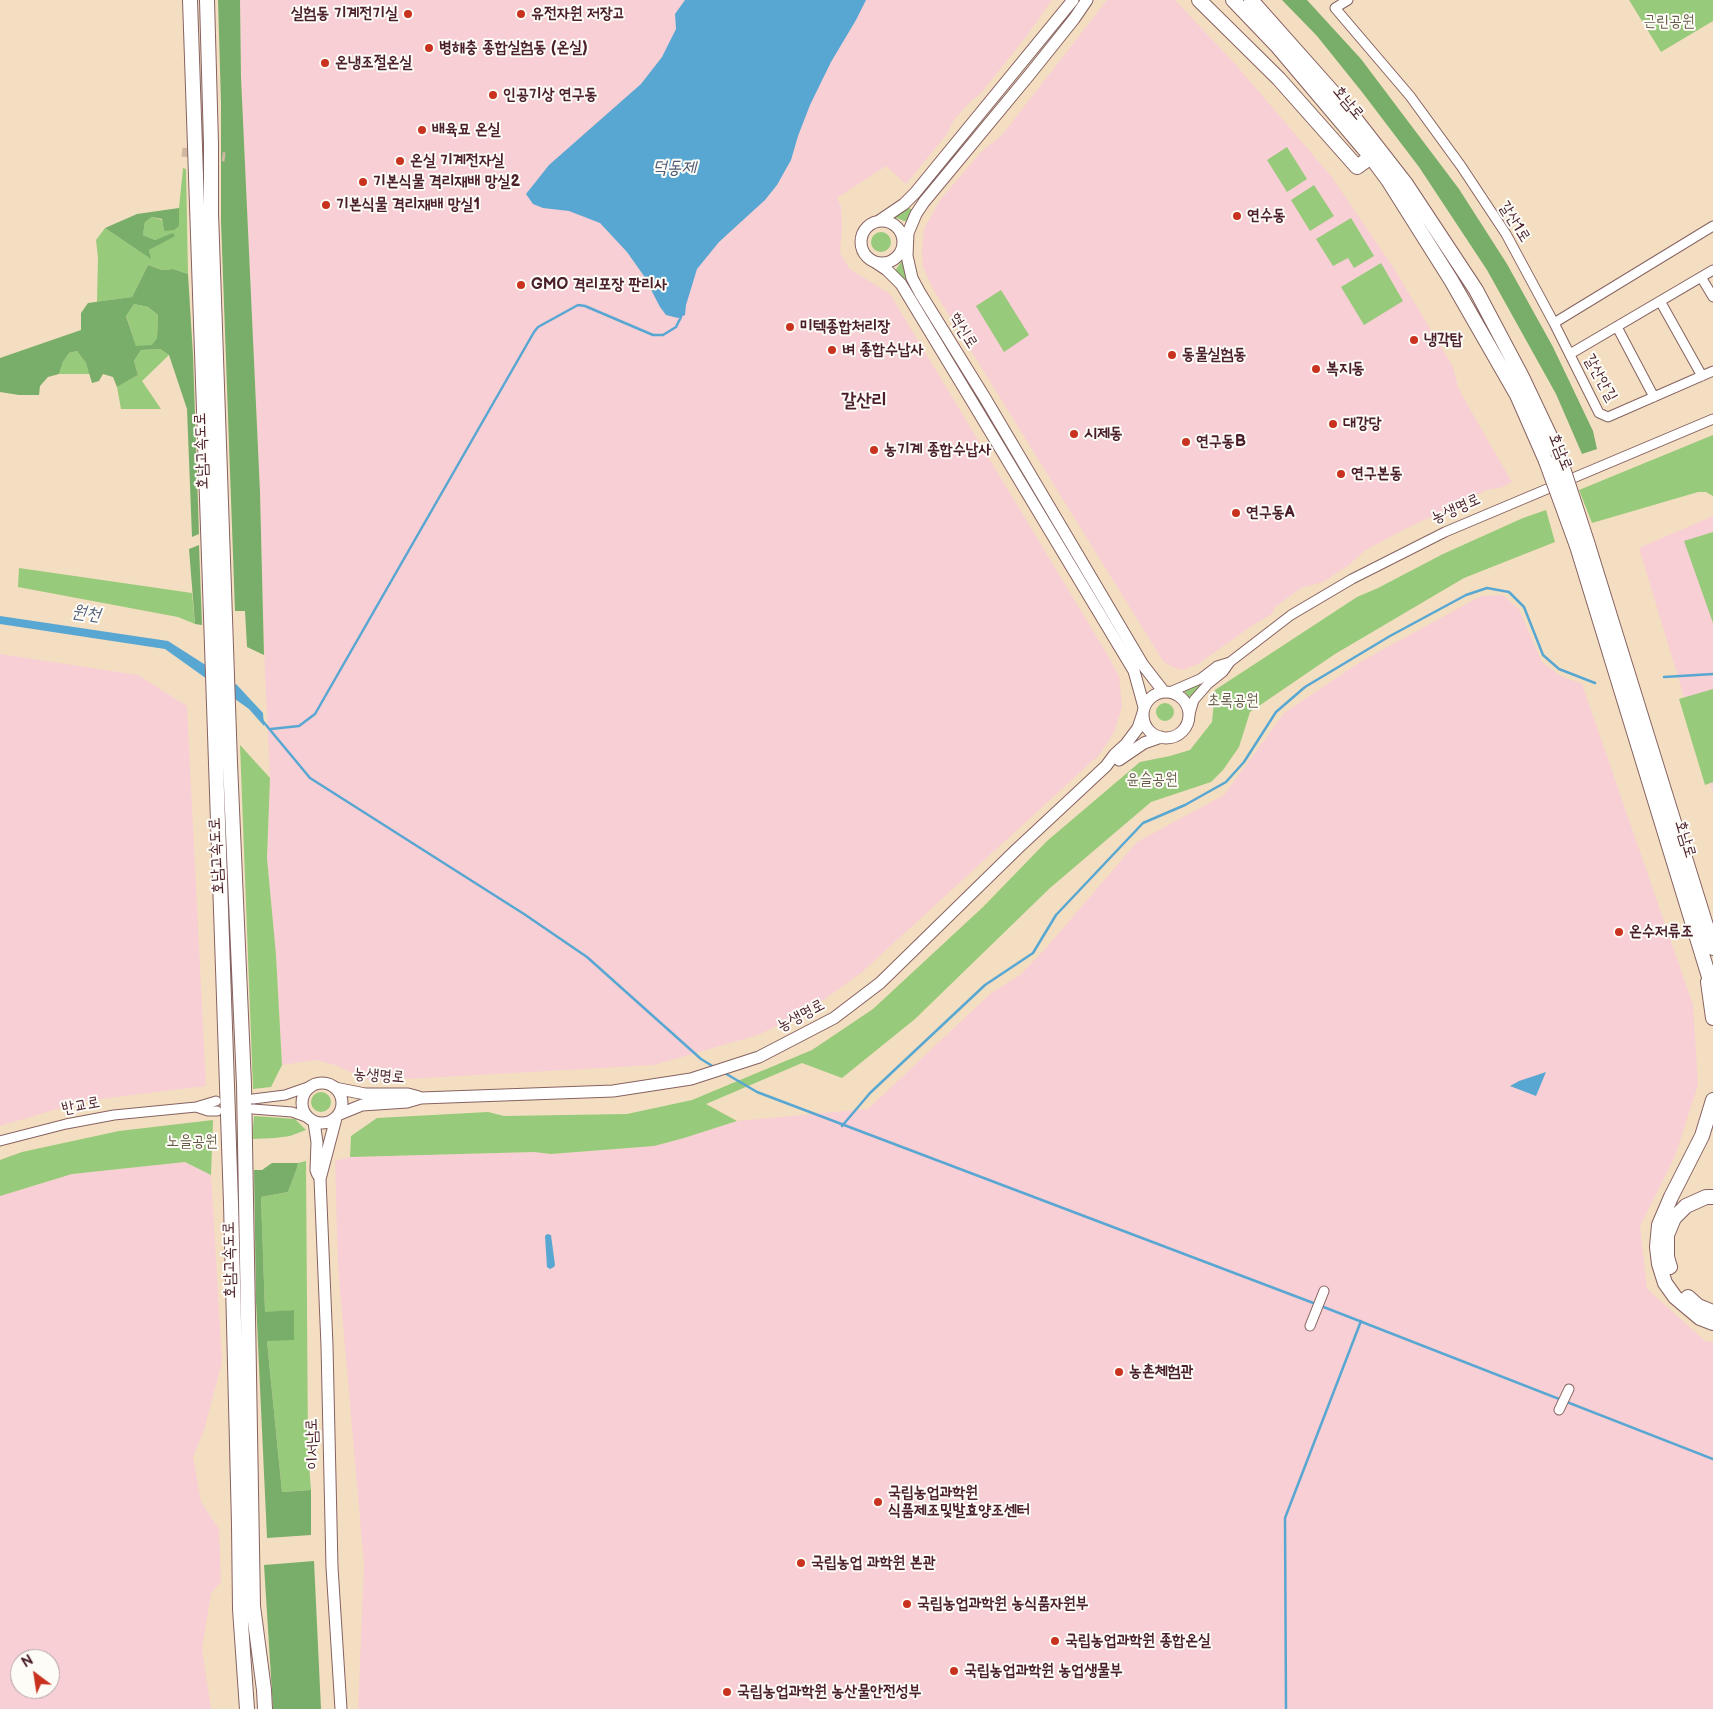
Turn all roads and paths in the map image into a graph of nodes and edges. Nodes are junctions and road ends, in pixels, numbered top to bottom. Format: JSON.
{"nodes":[{"id":1,"x":190,"y":0,"type":"edge"},
{"id":2,"x":207,"y":0,"type":"edge"},
{"id":3,"x":1073,"y":0,"type":"edge"},
{"id":4,"x":1087,"y":0,"type":"edge"},
{"id":5,"x":1199,"y":0,"type":"edge"},
{"id":6,"x":1233,"y":0,"type":"edge"},
{"id":7,"x":1251,"y":0,"type":"edge"},
{"id":8,"x":1348,"y":0,"type":"edge"},
{"id":9,"x":1370,"y":157,"type":"junction"},
{"id":10,"x":879,"y":221,"type":"junction"},
{"id":11,"x":1713,"y":226,"type":"edge"},
{"id":12,"x":905,"y":241,"type":"junction"},
{"id":13,"x":876,"y":262,"type":"junction"},
{"id":14,"x":1713,"y":270,"type":"edge"},
{"id":15,"x":1701,"y":277,"type":"junction"},
{"id":16,"x":1713,"y":297,"type":"edge"},
{"id":17,"x":1660,"y":301,"type":"junction"},
{"id":18,"x":1554,"y":323,"type":"junction"},
{"id":19,"x":1617,"y":328,"type":"junction"},
{"id":20,"x":1570,"y":354,"type":"junction"},
{"id":21,"x":1713,"y":372,"type":"edge"},
{"id":22,"x":1702,"y":376,"type":"junction"},
{"id":23,"x":1654,"y":397,"type":"junction"},
{"id":24,"x":1713,"y":419,"type":"edge"},
{"id":25,"x":1552,"y":457,"type":"junction"},
{"id":26,"x":1230,"y":662,"type":"junction"},
{"id":27,"x":1167,"y":692,"type":"junction"},
{"id":28,"x":1144,"y":710,"type":"junction"},
{"id":29,"x":1189,"y":717,"type":"junction"},
{"id":30,"x":1161,"y":737,"type":"junction"},
{"id":31,"x":1106,"y":766,"type":"junction"},
{"id":32,"x":1707,"y":949,"type":"edge"},
{"id":33,"x":1713,"y":990,"type":"edge"},
{"id":34,"x":1713,"y":1018,"type":"edge"},
{"id":35,"x":311,"y":1086,"type":"junction"},
{"id":36,"x":335,"y":1088,"type":"junction"},
{"id":37,"x":421,"y":1098,"type":"junction"},
{"id":38,"x":253,"y":1099,"type":"dead end"},
{"id":39,"x":1713,"y":1100,"type":"edge"},
{"id":40,"x":216,"y":1106,"type":"dead end"},
{"id":41,"x":253,"y":1109,"type":"dead end"},
{"id":42,"x":338,"y":1116,"type":"junction"},
{"id":43,"x":310,"y":1119,"type":"junction"},
{"id":44,"x":0,"y":1142,"type":"edge"},
{"id":45,"x":320,"y":1179,"type":"junction"},
{"id":46,"x":1713,"y":1196,"type":"edge"},
{"id":47,"x":1324,"y":1291,"type":"dead end"},
{"id":48,"x":1713,"y":1312,"type":"edge"},
{"id":49,"x":1713,"y":1323,"type":"edge"},
{"id":50,"x":1310,"y":1326,"type":"dead end"},
{"id":51,"x":1569,"y":1389,"type":"dead end"},
{"id":52,"x":1559,"y":1410,"type":"dead end"},
{"id":53,"x":247,"y":1709,"type":"edge"},
{"id":54,"x":264,"y":1709,"type":"edge"},
{"id":55,"x":340,"y":1709,"type":"edge"}],
"edges":[{"from":1,"to":53,"type":"highway","name":"호남고속도로"},
{"from":2,"to":54,"type":"highway","name":"호남고속도로"},
{"from":3,"to":10,"type":"main road","name":"혁신로"},
{"from":4,"to":12,"type":"main road"},
{"from":5,"to":9,"type":"highway"},
{"from":6,"to":9,"type":"highway","name":"호남로"},
{"from":7,"to":25,"type":"highway","name":"호남로"},
{"from":8,"to":18,"type":"street","name":"갈산1로"},
{"from":9,"to":25,"type":"highway","name":"호남로"},
{"from":10,"to":12,"type":"main road"},
{"from":10,"to":13,"type":"main road","name":"혁신로"},
{"from":11,"to":18,"type":"street"},
{"from":12,"to":13,"type":"main road"},
{"from":12,"to":27,"type":"main road","name":"혁신로"},
{"from":13,"to":28,"type":"main road","name":"혁신로"},
{"from":14,"to":15,"type":"street","name":"갈산안길"},
{"from":15,"to":16,"type":"street"},
{"from":15,"to":17,"type":"street","name":"갈산안길"},
{"from":17,"to":19,"type":"street","name":"갈산안길"},
{"from":17,"to":22,"type":"street"},
{"from":18,"to":20,"type":"street"},
{"from":19,"to":20,"type":"street","name":"갈산안길"},
{"from":19,"to":23,"type":"street"},
{"from":20,"to":23,"type":"street","name":"갈산안길"},
{"from":21,"to":22,"type":"street","name":"갈산안길"},
{"from":22,"to":23,"type":"street","name":"갈산안길"},
{"from":24,"to":26,"type":"street","name":"농생명로"},
{"from":25,"to":32,"type":"highway","name":"호남로","bridge":true},
{"from":26,"to":27,"type":"street","name":"농생명로"},
{"from":26,"to":29,"type":"street","name":"농생명로"},
{"from":27,"to":28,"type":"main road","name":"농생명로"},
{"from":27,"to":29,"type":"main road"},
{"from":28,"to":30,"type":"main road"},
{"from":28,"to":31,"type":"main road","name":"농생명로"},
{"from":29,"to":30,"type":"main road","name":"농생명로"},
{"from":30,"to":31,"type":"main road","name":"농생명로"},
{"from":31,"to":37,"type":"main road","name":"농생명로"},
{"from":32,"to":33,"type":"highway","name":"호남로"},
{"from":32,"to":34,"type":"highway"},
{"from":35,"to":36,"type":"main road","name":"농생명로"},
{"from":35,"to":38,"type":"street"},
{"from":35,"to":43,"type":"main road"},
{"from":36,"to":37,"type":"main road","name":"농생명로"},
{"from":36,"to":42,"type":"main road","name":"농생명로"},
{"from":37,"to":42,"type":"main road","name":"농생명로"},
{"from":39,"to":49,"type":"highway"},
{"from":40,"to":44,"type":"street","name":"반교로"},
{"from":41,"to":43,"type":"street"},
{"from":42,"to":43,"type":"main road","name":"농생명로"},
{"from":42,"to":45,"type":"main road","name":"이서남로"},
{"from":43,"to":45,"type":"main road","name":"이서남로"},
{"from":45,"to":55,"type":"main road","name":"이서남로"},
{"from":46,"to":48,"type":"highway"},
{"from":47,"to":50,"type":"street"},
{"from":51,"to":52,"type":"street"}]}
